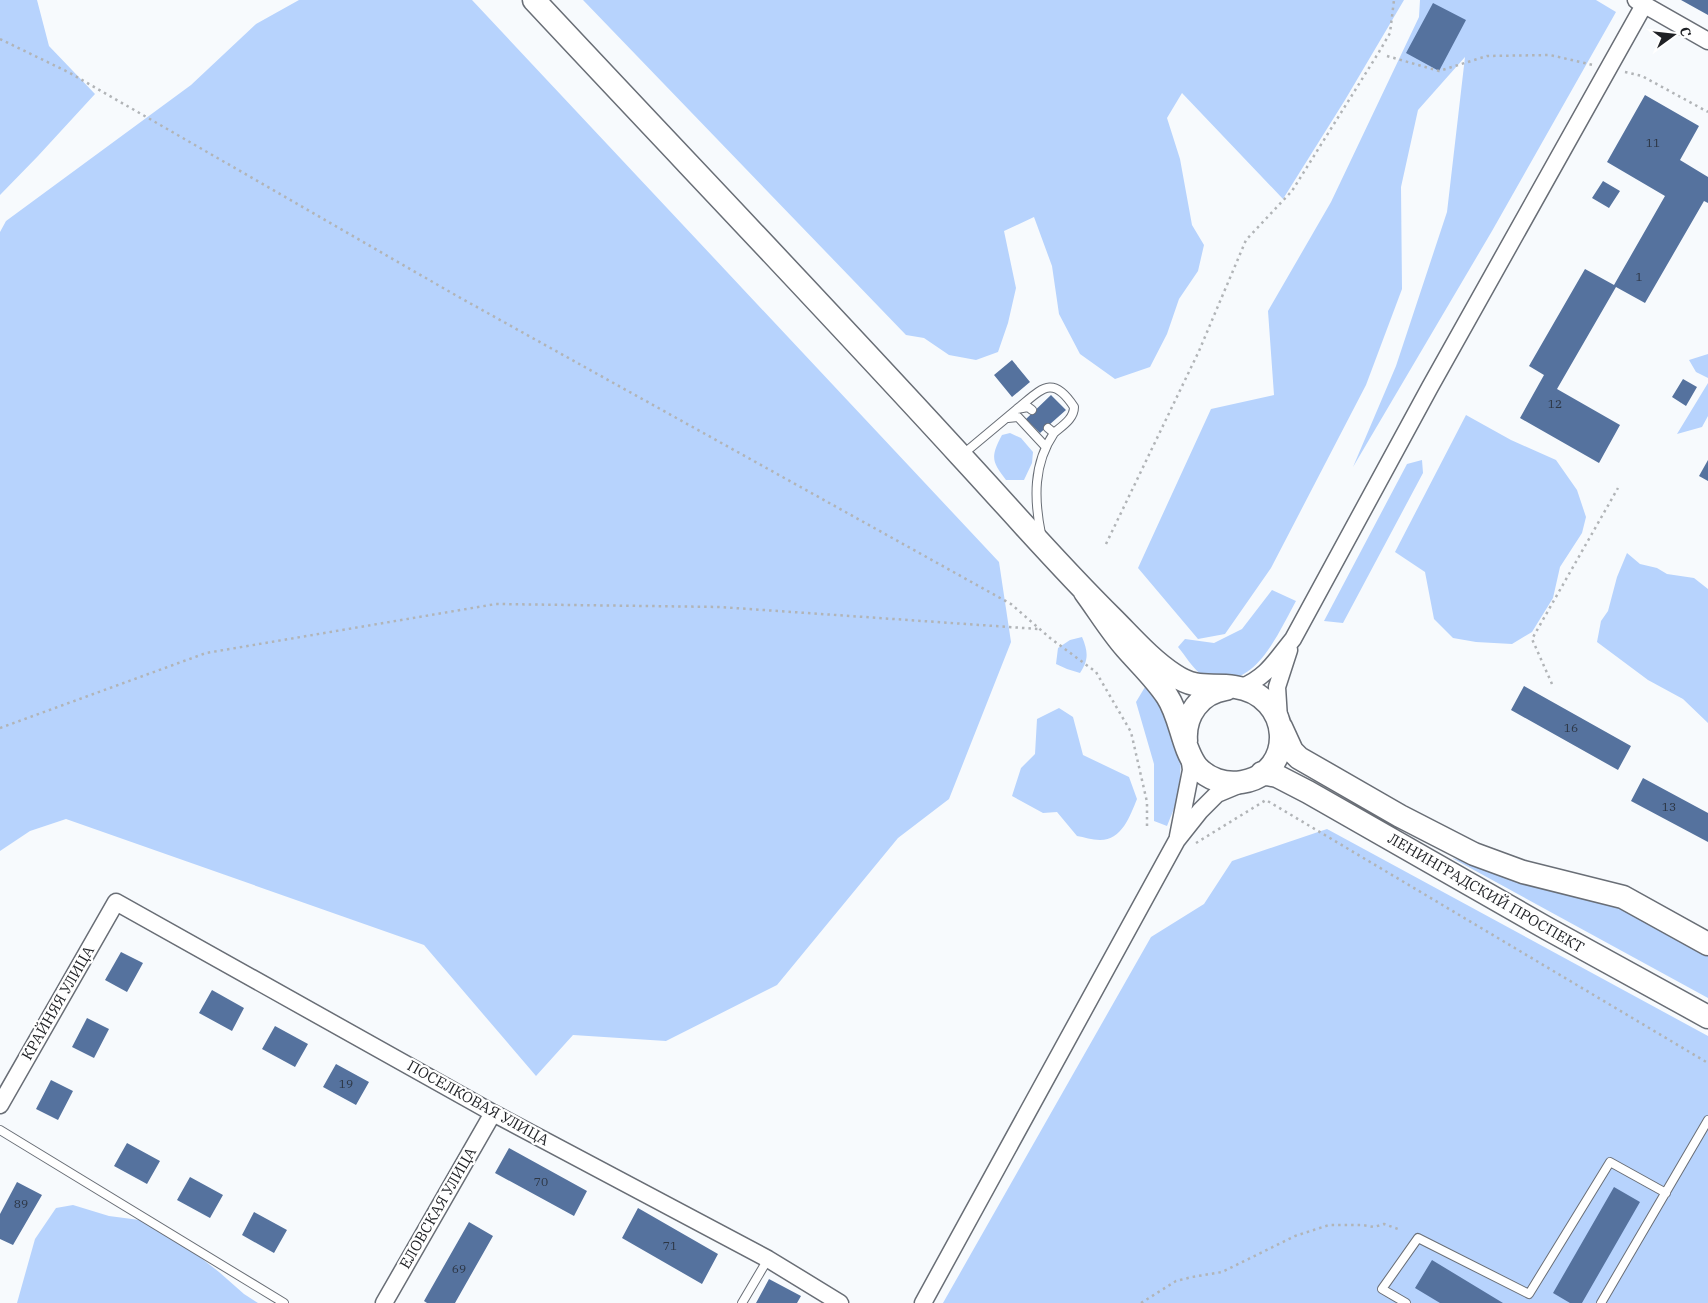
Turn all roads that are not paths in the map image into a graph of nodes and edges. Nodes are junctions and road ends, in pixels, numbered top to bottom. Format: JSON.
{"nodes":[{"id":1,"x":534,"y":0,"type":"edge"},
{"id":2,"x":1640,"y":2,"type":"edge"},
{"id":3,"x":1708,"y":40,"type":"edge"},
{"id":4,"x":1046,"y":398,"type":"dead end"},
{"id":5,"x":1036,"y":399,"type":"junction"},
{"id":6,"x":1017,"y":409,"type":"junction"},
{"id":7,"x":1032,"y":410,"type":"dead end"},
{"id":8,"x":1007,"y":418,"type":"junction"},
{"id":9,"x":1046,"y":446,"type":"junction"},
{"id":10,"x":961,"y":456,"type":"junction"},
{"id":11,"x":1043,"y":548,"type":"junction"},
{"id":12,"x":1085,"y":592,"type":"junction"},
{"id":13,"x":1293,"y":639,"type":"junction"},
{"id":14,"x":1240,"y":688,"type":"junction"},
{"id":15,"x":1280,"y":724,"type":"junction"},
{"id":16,"x":1187,"y":747,"type":"junction"},
{"id":17,"x":1255,"y":777,"type":"junction"},
{"id":18,"x":1184,"y":843,"type":"junction"},
{"id":19,"x":116,"y":902,"type":"joint"},
{"id":20,"x":1708,"y":944,"type":"edge"},
{"id":21,"x":1708,"y":1017,"type":"edge"},
{"id":22,"x":0,"y":1104,"type":"edge"},
{"id":23,"x":493,"y":1113,"type":"junction"},
{"id":24,"x":1708,"y":1120,"type":"edge"},
{"id":25,"x":0,"y":1130,"type":"edge"},
{"id":26,"x":1666,"y":1193,"type":"junction"},
{"id":27,"x":768,"y":1259,"type":"junction"},
{"id":28,"x":284,"y":1303,"type":"edge"},
{"id":29,"x":384,"y":1303,"type":"edge"},
{"id":30,"x":742,"y":1303,"type":"edge"},
{"id":31,"x":840,"y":1303,"type":"edge"},
{"id":32,"x":923,"y":1303,"type":"edge"},
{"id":33,"x":1406,"y":1303,"type":"edge"},
{"id":34,"x":1601,"y":1303,"type":"edge"}],
"edges":[{"from":1,"to":10,"type":"main road"},
{"from":2,"to":3,"type":"street"},
{"from":2,"to":13,"type":"street"},
{"from":4,"to":5,"type":"lane"},
{"from":5,"to":6,"type":"lane"},
{"from":5,"to":9,"type":"lane"},
{"from":6,"to":7,"type":"lane"},
{"from":6,"to":8,"type":"lane"},
{"from":8,"to":9,"type":"lane"},
{"from":8,"to":10,"type":"lane"},
{"from":9,"to":11,"type":"lane"},
{"from":10,"to":11,"type":"main road"},
{"from":11,"to":12,"type":"main road"},
{"from":12,"to":14,"type":"main road"},
{"from":12,"to":16,"type":"main road"},
{"from":13,"to":14,"type":"street"},
{"from":13,"to":15,"type":"street"},
{"from":14,"to":15,"type":"main road"},
{"from":14,"to":16,"type":"main road"},
{"from":15,"to":17,"type":"main road"},
{"from":15,"to":20,"type":"main road","name":"ЛЕНИНГРАДСКИЙ ПРОСПЕКТ"},
{"from":16,"to":17,"type":"main road"},
{"from":16,"to":18,"type":"street"},
{"from":17,"to":18,"type":"street"},
{"from":17,"to":21,"type":"main road","name":"ЛЕНИНГРАДСКИЙ ПРОСПЕКТ"},
{"from":18,"to":32,"type":"street"},
{"from":19,"to":22,"type":"street","name":"КРАЙНЯЯ УЛИЦА"},
{"from":19,"to":23,"type":"street","name":"ПОСЕЛКОВАЯ УЛИЦА"},
{"from":23,"to":27,"type":"street","name":"ПОСЕЛКОВАЯ УЛИЦА"},
{"from":23,"to":29,"type":"street","name":"ЕЛОВСКАЯ УЛИЦА"},
{"from":24,"to":26,"type":"lane"},
{"from":25,"to":28,"type":"lane"},
{"from":26,"to":33,"type":"lane"},
{"from":26,"to":34,"type":"lane"},
{"from":27,"to":30,"type":"lane"},
{"from":27,"to":31,"type":"street","name":"ПОСЕЛКОВАЯ УЛИЦА"}]}
